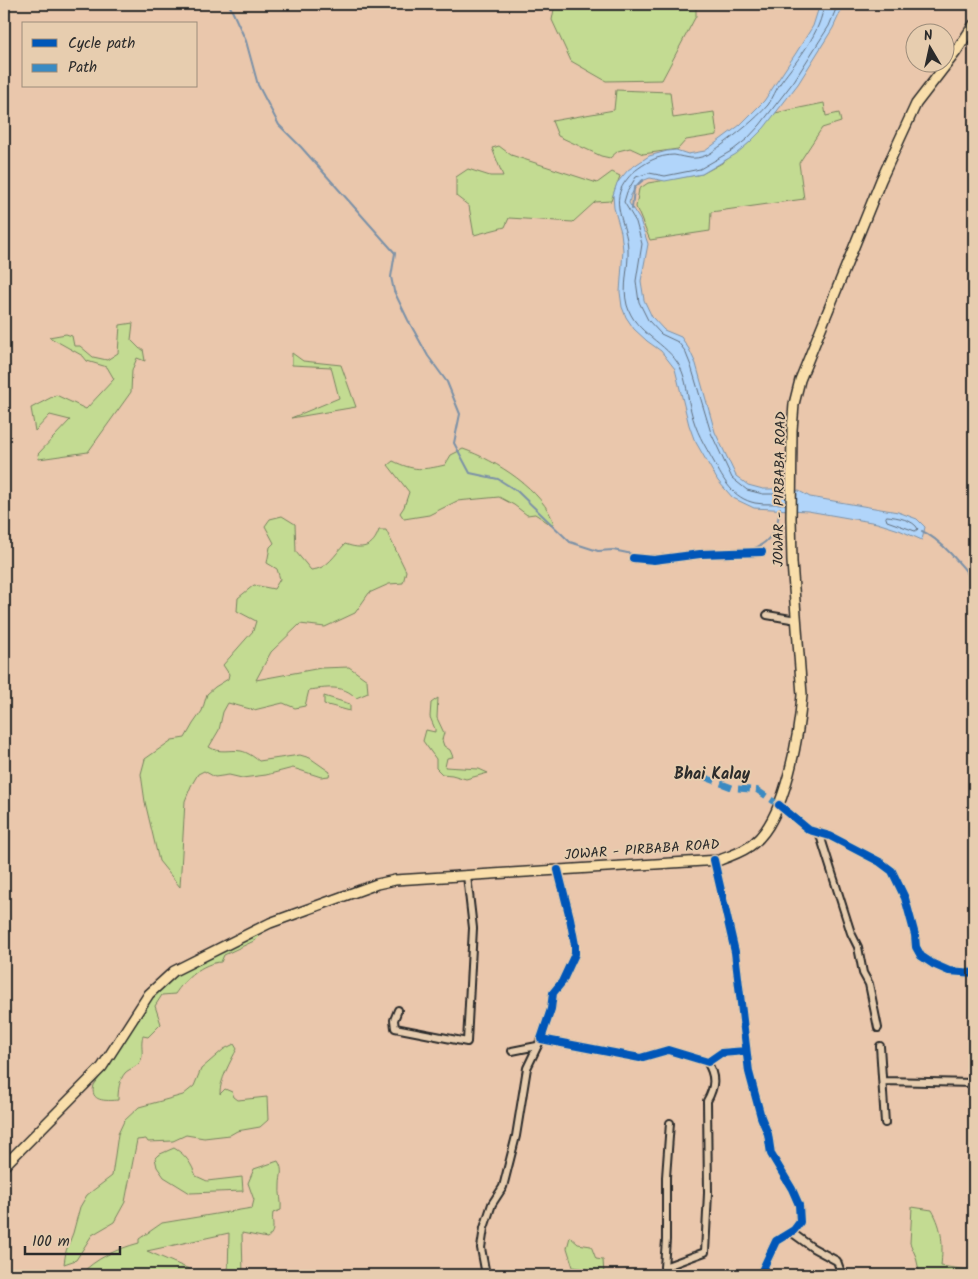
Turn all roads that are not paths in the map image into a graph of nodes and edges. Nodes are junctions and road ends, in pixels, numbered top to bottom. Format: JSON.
{"nodes":[{"id":1,"x":974,"y":24,"type":"edge"},
{"id":2,"x":762,"y":552,"type":"dead end"},
{"id":3,"x":633,"y":558,"type":"dead end"},
{"id":4,"x":767,"y":615,"type":"dead end"},
{"id":5,"x":797,"y":620,"type":"junction"},
{"id":6,"x":779,"y":805,"type":"junction"},
{"id":7,"x":819,"y":832,"type":"junction"},
{"id":8,"x":714,"y":860,"type":"junction"},
{"id":9,"x":558,"y":870,"type":"junction"},
{"id":10,"x":467,"y":876,"type":"junction"},
{"id":11,"x":974,"y":973,"type":"edge"},
{"id":12,"x":398,"y":1010,"type":"dead end"},
{"id":13,"x":878,"y":1028,"type":"dead end"},
{"id":14,"x":541,"y":1039,"type":"junction"},
{"id":15,"x":537,"y":1046,"type":"junction"},
{"id":16,"x":880,"y":1046,"type":"dead end"},
{"id":17,"x":512,"y":1051,"type":"dead end"},
{"id":18,"x":746,"y":1052,"type":"junction"},
{"id":19,"x":708,"y":1062,"type":"junction"},
{"id":20,"x":883,"y":1081,"type":"junction"},
{"id":21,"x":974,"y":1083,"type":"edge"},
{"id":22,"x":670,"y":1122,"type":"dead end"},
{"id":23,"x":884,"y":1122,"type":"dead end"},
{"id":24,"x":4,"y":1166,"type":"edge"},
{"id":25,"x":791,"y":1232,"type":"junction"},
{"id":26,"x":486,"y":1275,"type":"edge"},
{"id":27,"x":760,"y":1275,"type":"edge"},
{"id":28,"x":842,"y":1275,"type":"edge"}],
"edges":[{"from":1,"to":5,"type":"main road","name":"JOWAR - PIRBABA ROAD"},
{"from":2,"to":3,"type":"street"},
{"from":4,"to":5,"type":"street"},
{"from":5,"to":6,"type":"main road","name":"JOWAR - PIRBABA ROAD"},
{"from":6,"to":7,"type":"street"},
{"from":6,"to":8,"type":"main road","name":"JOWAR - PIRBABA ROAD"},
{"from":7,"to":11,"type":"street"},
{"from":7,"to":13,"type":"street"},
{"from":8,"to":9,"type":"main road","name":"JOWAR - PIRBABA ROAD"},
{"from":8,"to":18,"type":"street"},
{"from":9,"to":10,"type":"main road","name":"JOWAR - PIRBABA ROAD"},
{"from":9,"to":14,"type":"street"},
{"from":10,"to":12,"type":"street"},
{"from":10,"to":24,"type":"main road","name":"JOWAR - PIRBABA ROAD"},
{"from":14,"to":15,"type":"street"},
{"from":14,"to":19,"type":"street"},
{"from":15,"to":17,"type":"street"},
{"from":15,"to":26,"type":"street"},
{"from":16,"to":20,"type":"street"},
{"from":18,"to":19,"type":"street"},
{"from":18,"to":25,"type":"street"},
{"from":19,"to":22,"type":"street"},
{"from":20,"to":21,"type":"street"},
{"from":20,"to":23,"type":"street"},
{"from":25,"to":27,"type":"street"},
{"from":25,"to":28,"type":"street"}]}
